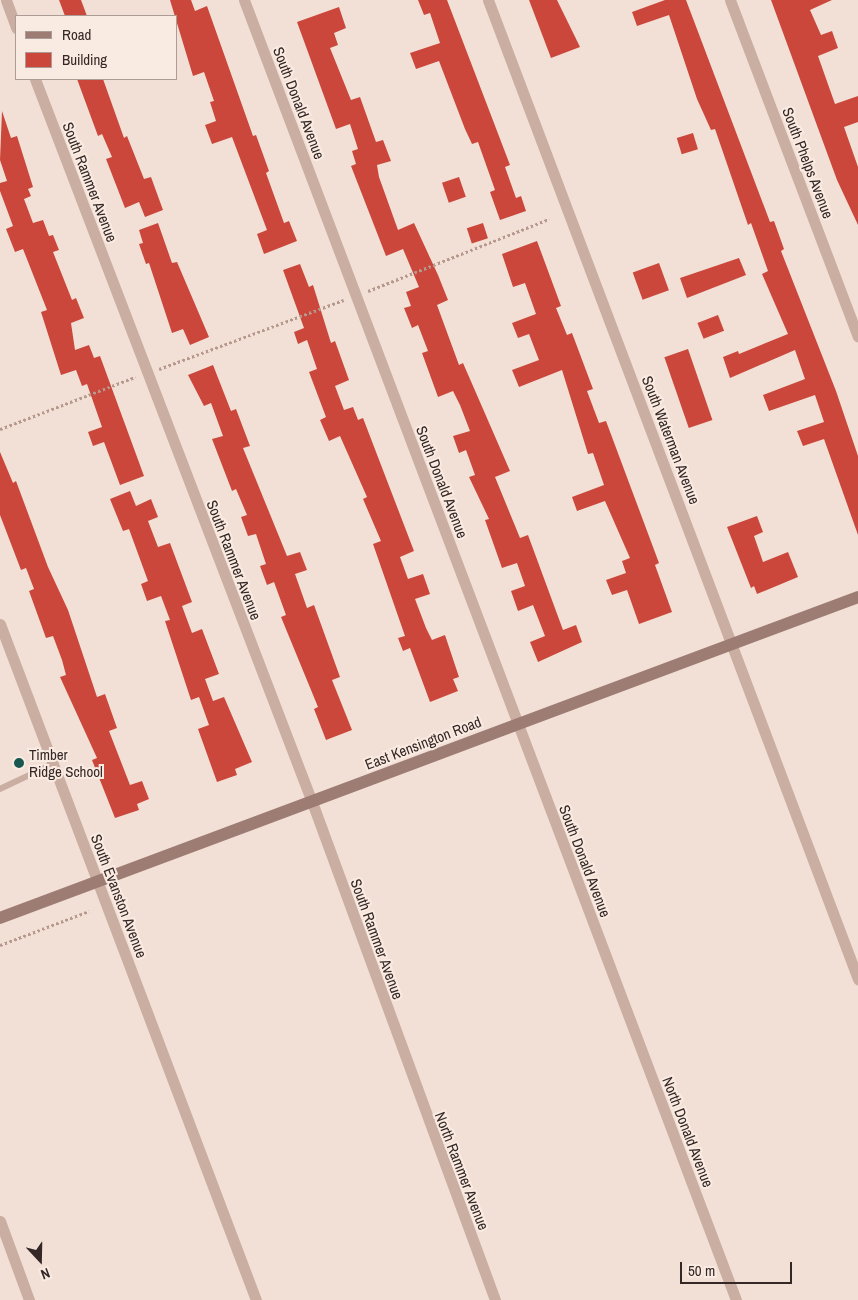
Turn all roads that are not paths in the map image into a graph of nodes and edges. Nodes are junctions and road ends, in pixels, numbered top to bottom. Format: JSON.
{"nodes":[{"id":1,"x":6,"y":0,"type":"edge"},
{"id":2,"x":244,"y":0,"type":"edge"},
{"id":3,"x":488,"y":0,"type":"edge"},
{"id":4,"x":730,"y":0,"type":"edge"},
{"id":5,"x":15,"y":25,"type":"edge"},
{"id":6,"x":35,"y":80,"type":"edge"},
{"id":7,"x":858,"y":337,"type":"edge"},
{"id":8,"x":858,"y":597,"type":"edge"},
{"id":9,"x":0,"y":624,"type":"edge"},
{"id":10,"x":731,"y":644,"type":"junction"},
{"id":11,"x":517,"y":724,"type":"junction"},
{"id":12,"x":53,"y":764,"type":"junction"},
{"id":13,"x":0,"y":789,"type":"edge"},
{"id":14,"x":312,"y":802,"type":"junction"},
{"id":15,"x":98,"y":882,"type":"junction"},
{"id":16,"x":0,"y":918,"type":"edge"},
{"id":17,"x":612,"y":975,"type":"joint"},
{"id":18,"x":858,"y":979,"type":"edge"},
{"id":19,"x":401,"y":1053,"type":"joint"},
{"id":20,"x":0,"y":1221,"type":"edge"},
{"id":21,"x":5,"y":1248,"type":"edge"},
{"id":22,"x":29,"y":1300,"type":"edge"},
{"id":23,"x":256,"y":1300,"type":"edge"},
{"id":24,"x":495,"y":1300,"type":"edge"},
{"id":25,"x":736,"y":1300,"type":"edge"}],
"edges":[{"from":1,"to":5,"type":"street"},
{"from":2,"to":11,"type":"street","name":"South Donald Avenue"},
{"from":3,"to":10,"type":"street","name":"South Waterman Avenue"},
{"from":4,"to":7,"type":"street","name":"South Phelps Avenue"},
{"from":6,"to":14,"type":"street","name":"South Rammer Avenue"},
{"from":8,"to":10,"type":"main road","name":"East Kensington Road"},
{"from":9,"to":12,"type":"street","name":"South Evanston Avenue"},
{"from":10,"to":11,"type":"main road","name":"East Kensington Road"},
{"from":10,"to":18,"type":"street","name":"South Waterman Avenue"},
{"from":11,"to":14,"type":"main road","name":"East Kensington Road"},
{"from":11,"to":17,"type":"street","name":"South Donald Avenue"},
{"from":12,"to":13,"type":"lane"},
{"from":12,"to":15,"type":"street","name":"South Evanston Avenue"},
{"from":14,"to":15,"type":"main road","name":"East Kensington Road"},
{"from":14,"to":19,"type":"street","name":"South Rammer Avenue"},
{"from":15,"to":16,"type":"main road","name":"East Kensington Road"},
{"from":15,"to":23,"type":"street","name":"South Evanston Avenue"},
{"from":17,"to":25,"type":"street","name":"North Donald Avenue"},
{"from":19,"to":24,"type":"street","name":"North Rammer Avenue"},
{"from":20,"to":21,"type":"street"},
{"from":21,"to":22,"type":"street"}]}
